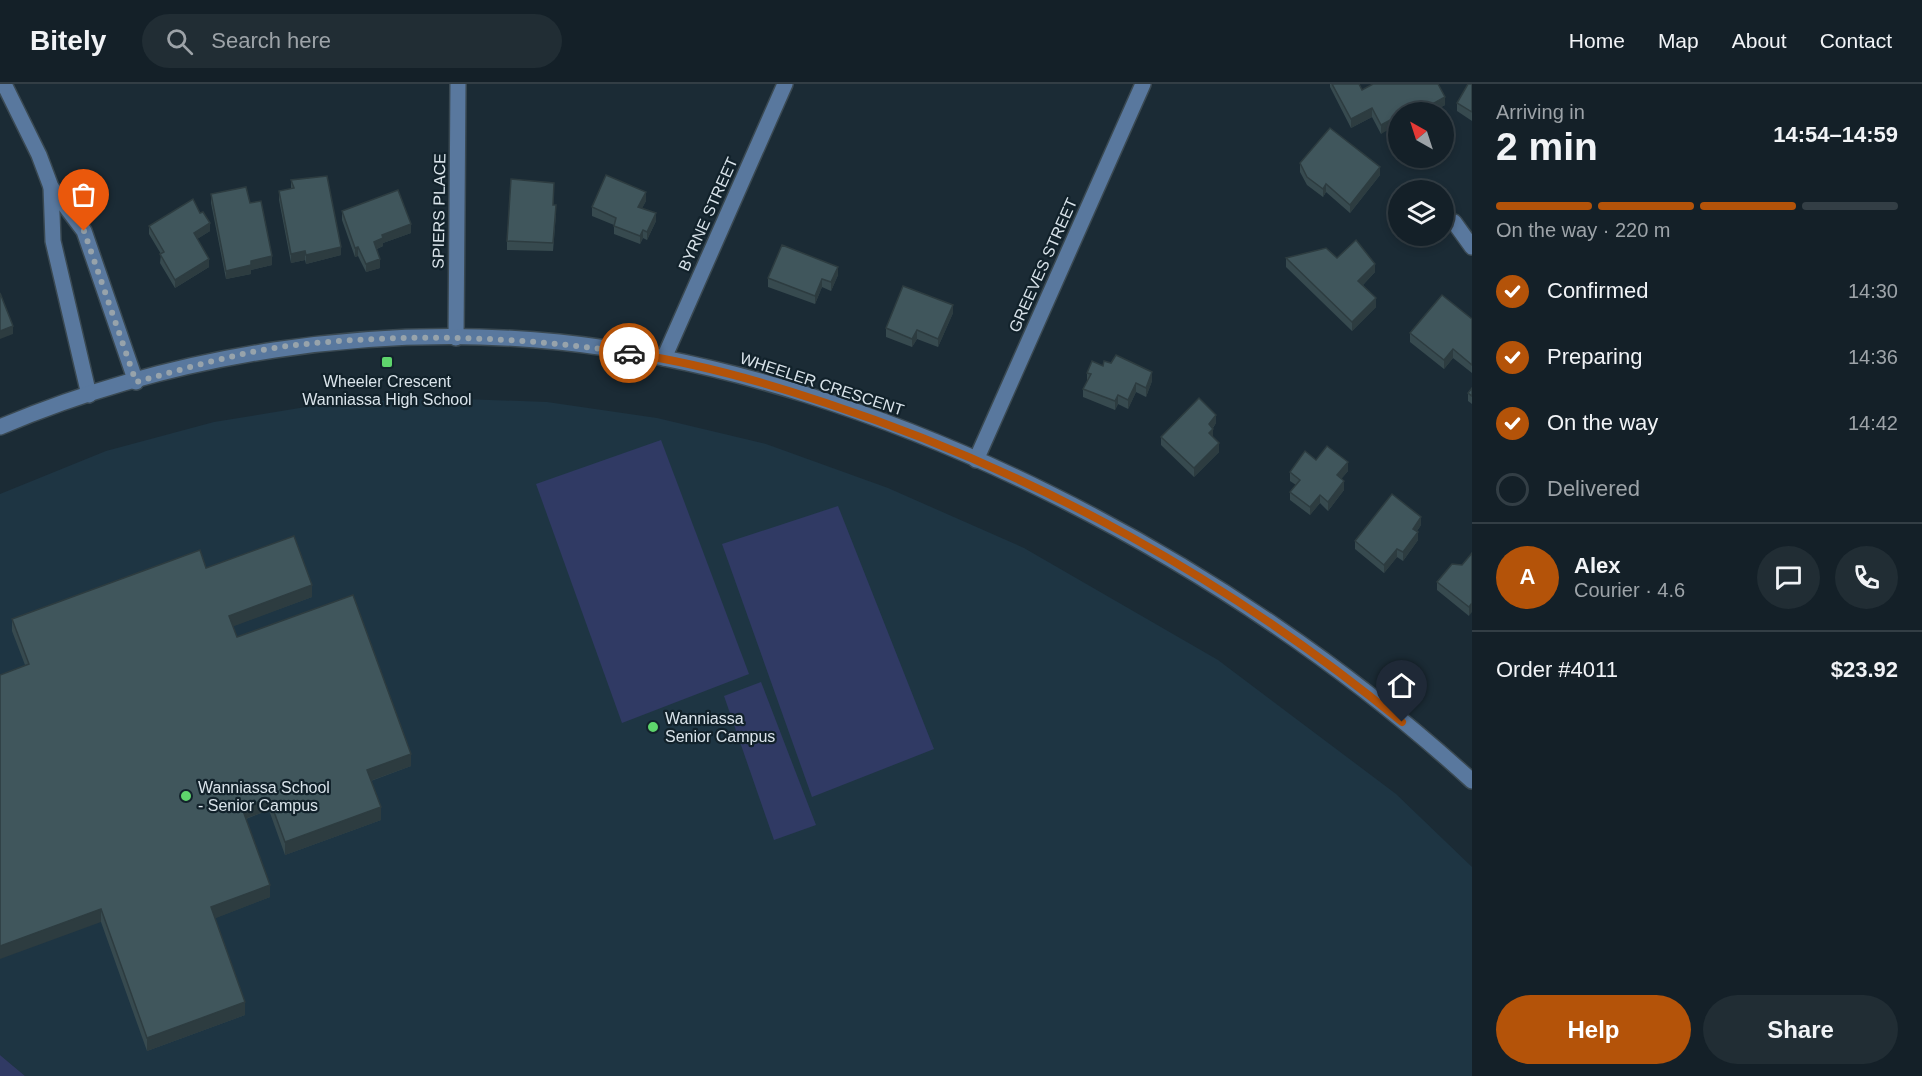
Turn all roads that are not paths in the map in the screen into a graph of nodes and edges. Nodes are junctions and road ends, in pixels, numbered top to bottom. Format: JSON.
{"nodes":[{"id":1,"x":4,"y":84,"type":"edge"},
{"id":2,"x":458,"y":84,"type":"edge"},
{"id":3,"x":786,"y":84,"type":"edge"},
{"id":4,"x":1143,"y":84,"type":"edge"},
{"id":5,"x":51,"y":187,"type":"junction"},
{"id":6,"x":1454,"y":222,"type":"dead end"},
{"id":7,"x":1472,"y":247,"type":"edge"},
{"id":8,"x":456,"y":338,"type":"junction"},
{"id":9,"x":664,"y":358,"type":"junction"},
{"id":10,"x":136,"y":382,"type":"junction"},
{"id":11,"x":89,"y":394,"type":"junction"},
{"id":12,"x":0,"y":427,"type":"edge"},
{"id":13,"x":976,"y":460,"type":"junction"},
{"id":14,"x":1472,"y":781,"type":"edge"}],
"edges":[{"from":1,"to":5,"type":"street"},
{"from":2,"to":8,"type":"street","name":"SPIERS PLACE"},
{"from":3,"to":9,"type":"street","name":"BYRNE STREET"},
{"from":4,"to":13,"type":"street","name":"GREEVES STREET"},
{"from":5,"to":10,"type":"street"},
{"from":5,"to":11,"type":"street"},
{"from":6,"to":7,"type":"street"},
{"from":8,"to":9,"type":"street","name":"WHEELER CRESCENT"},
{"from":8,"to":10,"type":"street","name":"WHEELER CRESCENT"},
{"from":9,"to":13,"type":"street","name":"WHEELER CRESCENT"},
{"from":10,"to":11,"type":"street","name":"WHEELER CRESCENT"},
{"from":11,"to":12,"type":"street","name":"WHEELER CRESCENT"},
{"from":13,"to":14,"type":"street","name":"WHEELER CRESCENT"}]}
